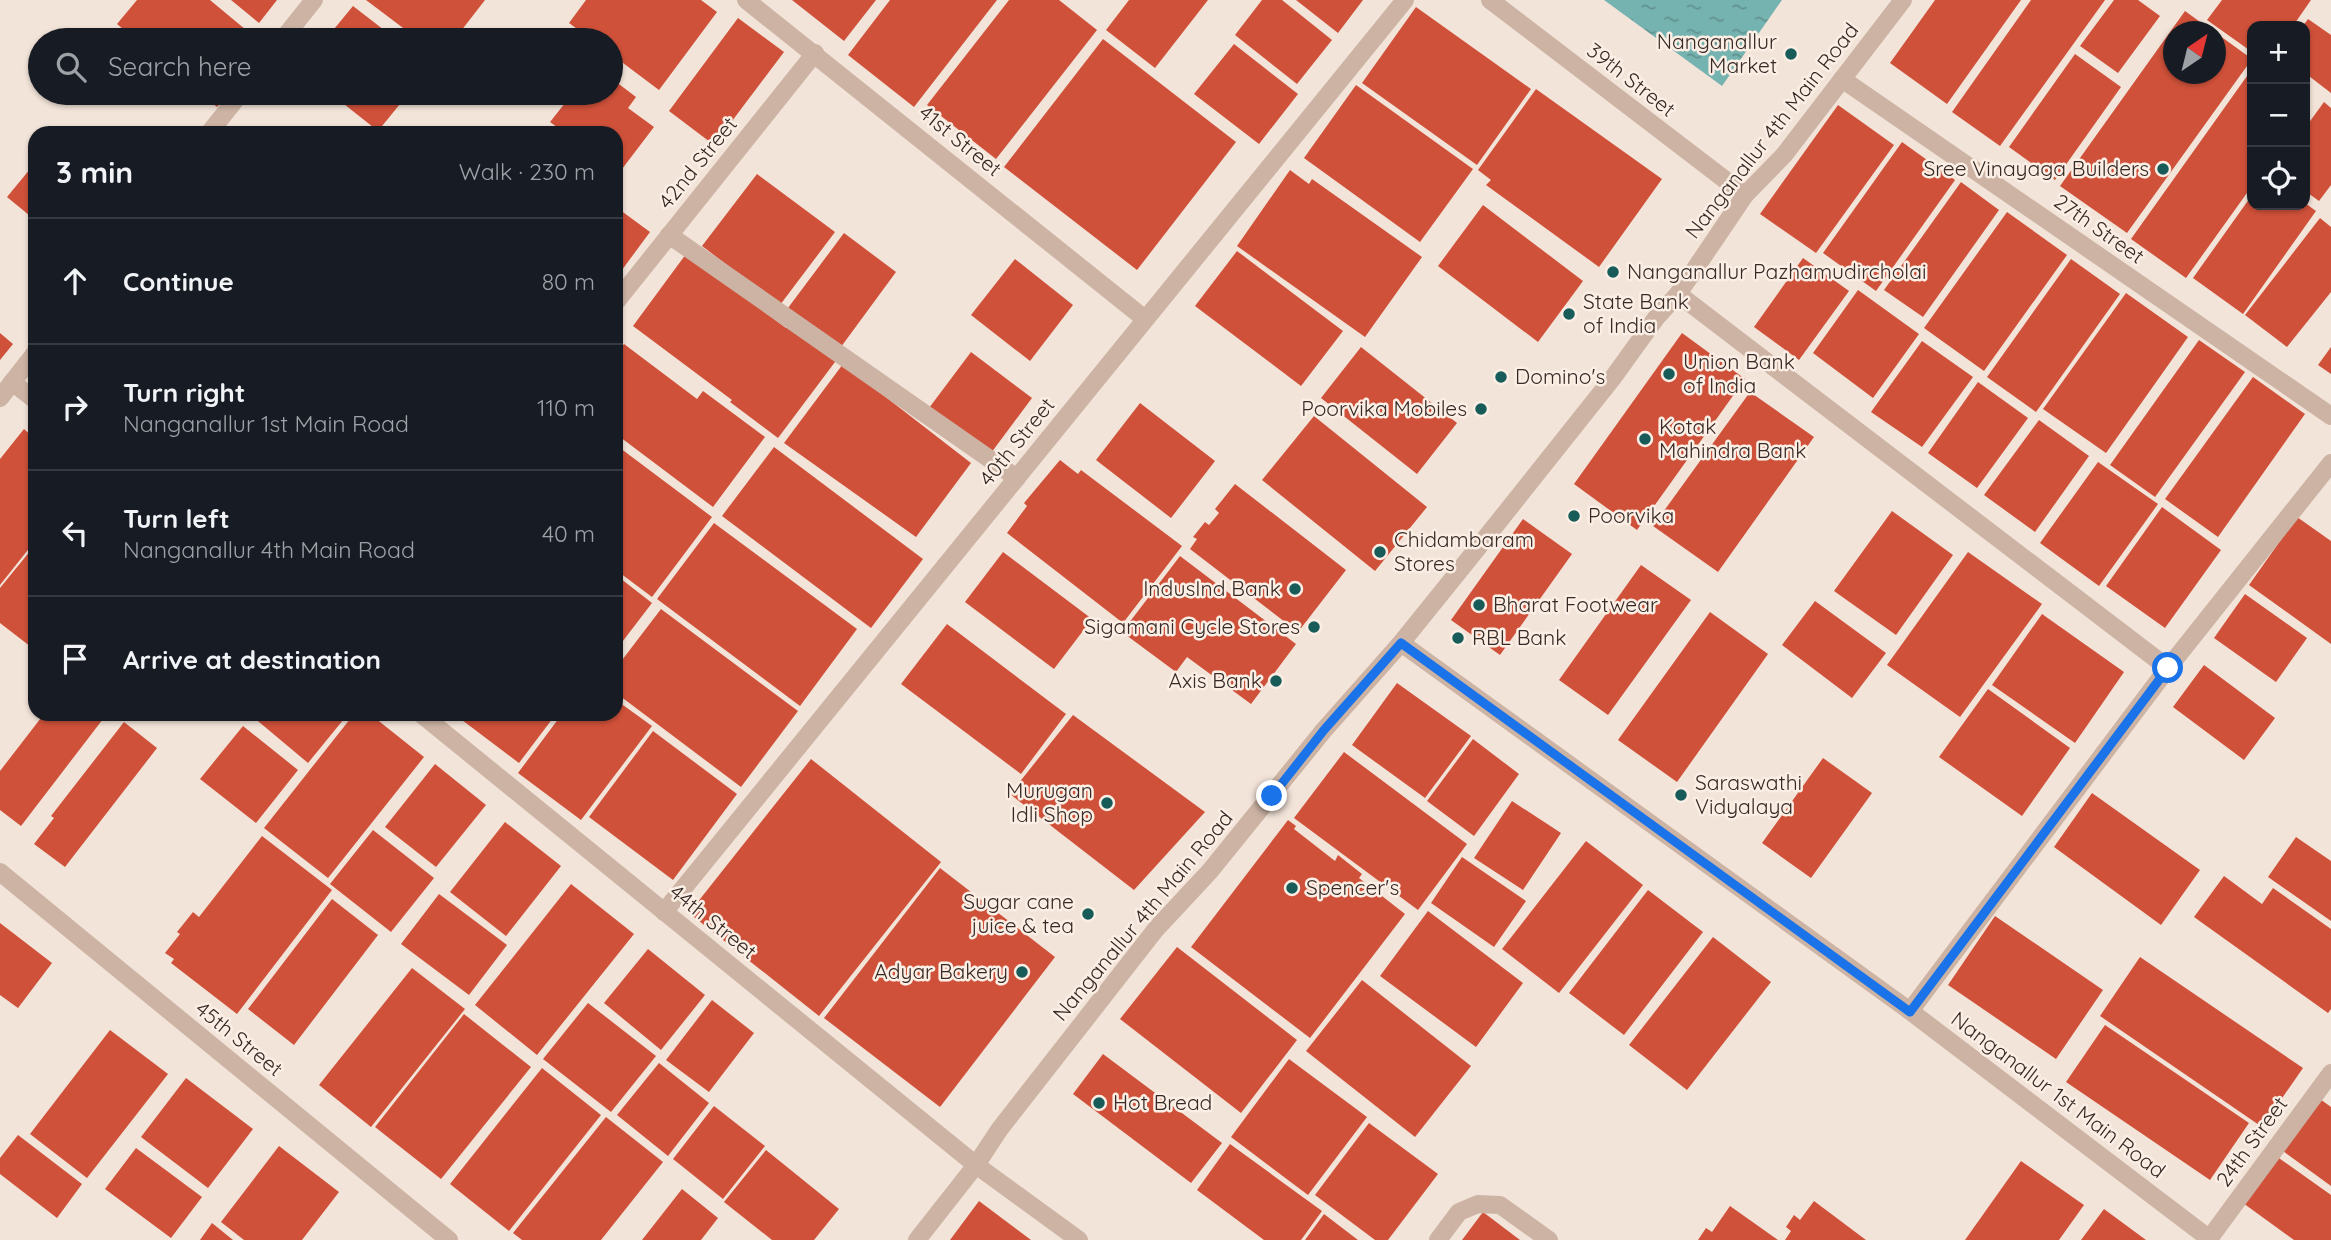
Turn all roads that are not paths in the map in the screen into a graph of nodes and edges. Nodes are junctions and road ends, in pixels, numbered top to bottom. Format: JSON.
{"nodes":[{"id":1,"x":314,"y":0,"type":"edge"},
{"id":2,"x":746,"y":0,"type":"edge"},
{"id":3,"x":1405,"y":0,"type":"edge"},
{"id":4,"x":1490,"y":0,"type":"edge"},
{"id":5,"x":1903,"y":0,"type":"edge"},
{"id":6,"x":292,"y":28,"type":"edge"},
{"id":7,"x":815,"y":53,"type":"junction"},
{"id":8,"x":1842,"y":79,"type":"junction"},
{"id":9,"x":231,"y":105,"type":"edge"},
{"id":10,"x":214,"y":126,"type":"edge"},
{"id":11,"x":1745,"y":195,"type":"junction"},
{"id":12,"x":669,"y":235,"type":"junction"},
{"id":13,"x":623,"y":293,"type":"edge"},
{"id":14,"x":1678,"y":293,"type":"junction"},
{"id":15,"x":1145,"y":319,"type":"junction"},
{"id":16,"x":28,"y":362,"type":"edge"},
{"id":17,"x":12,"y":382,"type":"junction"},
{"id":18,"x":28,"y":395,"type":"edge"},
{"id":19,"x":0,"y":398,"type":"edge"},
{"id":20,"x":2331,"y":416,"type":"edge"},
{"id":21,"x":2331,"y":463,"type":"edge"},
{"id":22,"x":1017,"y":478,"type":"junction"},
{"id":23,"x":1401,"y":643,"type":"junction"},
{"id":24,"x":2168,"y":668,"type":"junction"},
{"id":25,"x":430,"y":721,"type":"edge"},
{"id":26,"x":0,"y":872,"type":"edge"},
{"id":27,"x":664,"y":912,"type":"junction"},
{"id":28,"x":1910,"y":1012,"type":"junction"},
{"id":29,"x":2331,"y":1073,"type":"edge"},
{"id":30,"x":976,"y":1165,"type":"junction"},
{"id":31,"x":2210,"y":1239,"type":"edge"},
{"id":32,"x":449,"y":1240,"type":"edge"},
{"id":33,"x":917,"y":1240,"type":"edge"},
{"id":34,"x":1079,"y":1240,"type":"edge"},
{"id":35,"x":1438,"y":1240,"type":"edge"},
{"id":36,"x":1549,"y":1240,"type":"edge"}],
"edges":[{"from":1,"to":6,"type":"street"},
{"from":2,"to":7,"type":"street","name":"41st Street"},
{"from":3,"to":15,"type":"street","name":"40th Street"},
{"from":4,"to":11,"type":"street","name":"39th Street"},
{"from":5,"to":8,"type":"street","name":"Nanganallur 4th Main Road"},
{"from":7,"to":12,"type":"street","name":"42nd Street"},
{"from":7,"to":15,"type":"street","name":"41st Street"},
{"from":8,"to":11,"type":"street","name":"Nanganallur 4th Main Road"},
{"from":8,"to":20,"type":"street","name":"27th Street"},
{"from":9,"to":10,"type":"street"},
{"from":11,"to":14,"type":"street","name":"Nanganallur 4th Main Road"},
{"from":12,"to":13,"type":"street","name":"42nd Street"},
{"from":12,"to":22,"type":"street"},
{"from":14,"to":23,"type":"street","name":"Nanganallur 4th Main Road"},
{"from":14,"to":24,"type":"street"},
{"from":15,"to":22,"type":"street","name":"40th Street"},
{"from":16,"to":17,"type":"street"},
{"from":17,"to":18,"type":"street"},
{"from":17,"to":19,"type":"street"},
{"from":21,"to":24,"type":"street"},
{"from":22,"to":27,"type":"street","name":"40th Street"},
{"from":23,"to":28,"type":"street","name":"Nanganallur 1st Main Road"},
{"from":23,"to":30,"type":"street","name":"Nanganallur 4th Main Road"},
{"from":24,"to":28,"type":"street"},
{"from":25,"to":27,"type":"street","name":"44th Street"},
{"from":26,"to":32,"type":"street","name":"45th Street"},
{"from":27,"to":30,"type":"street","name":"44th Street"},
{"from":28,"to":31,"type":"street","name":"Nanganallur 1st Main Road"},
{"from":29,"to":31,"type":"street","name":"24th Street"},
{"from":30,"to":33,"type":"street","name":"Nanganallur 4th Main Road"},
{"from":30,"to":34,"type":"street","name":"44th Street"},
{"from":35,"to":36,"type":"street"}]}
